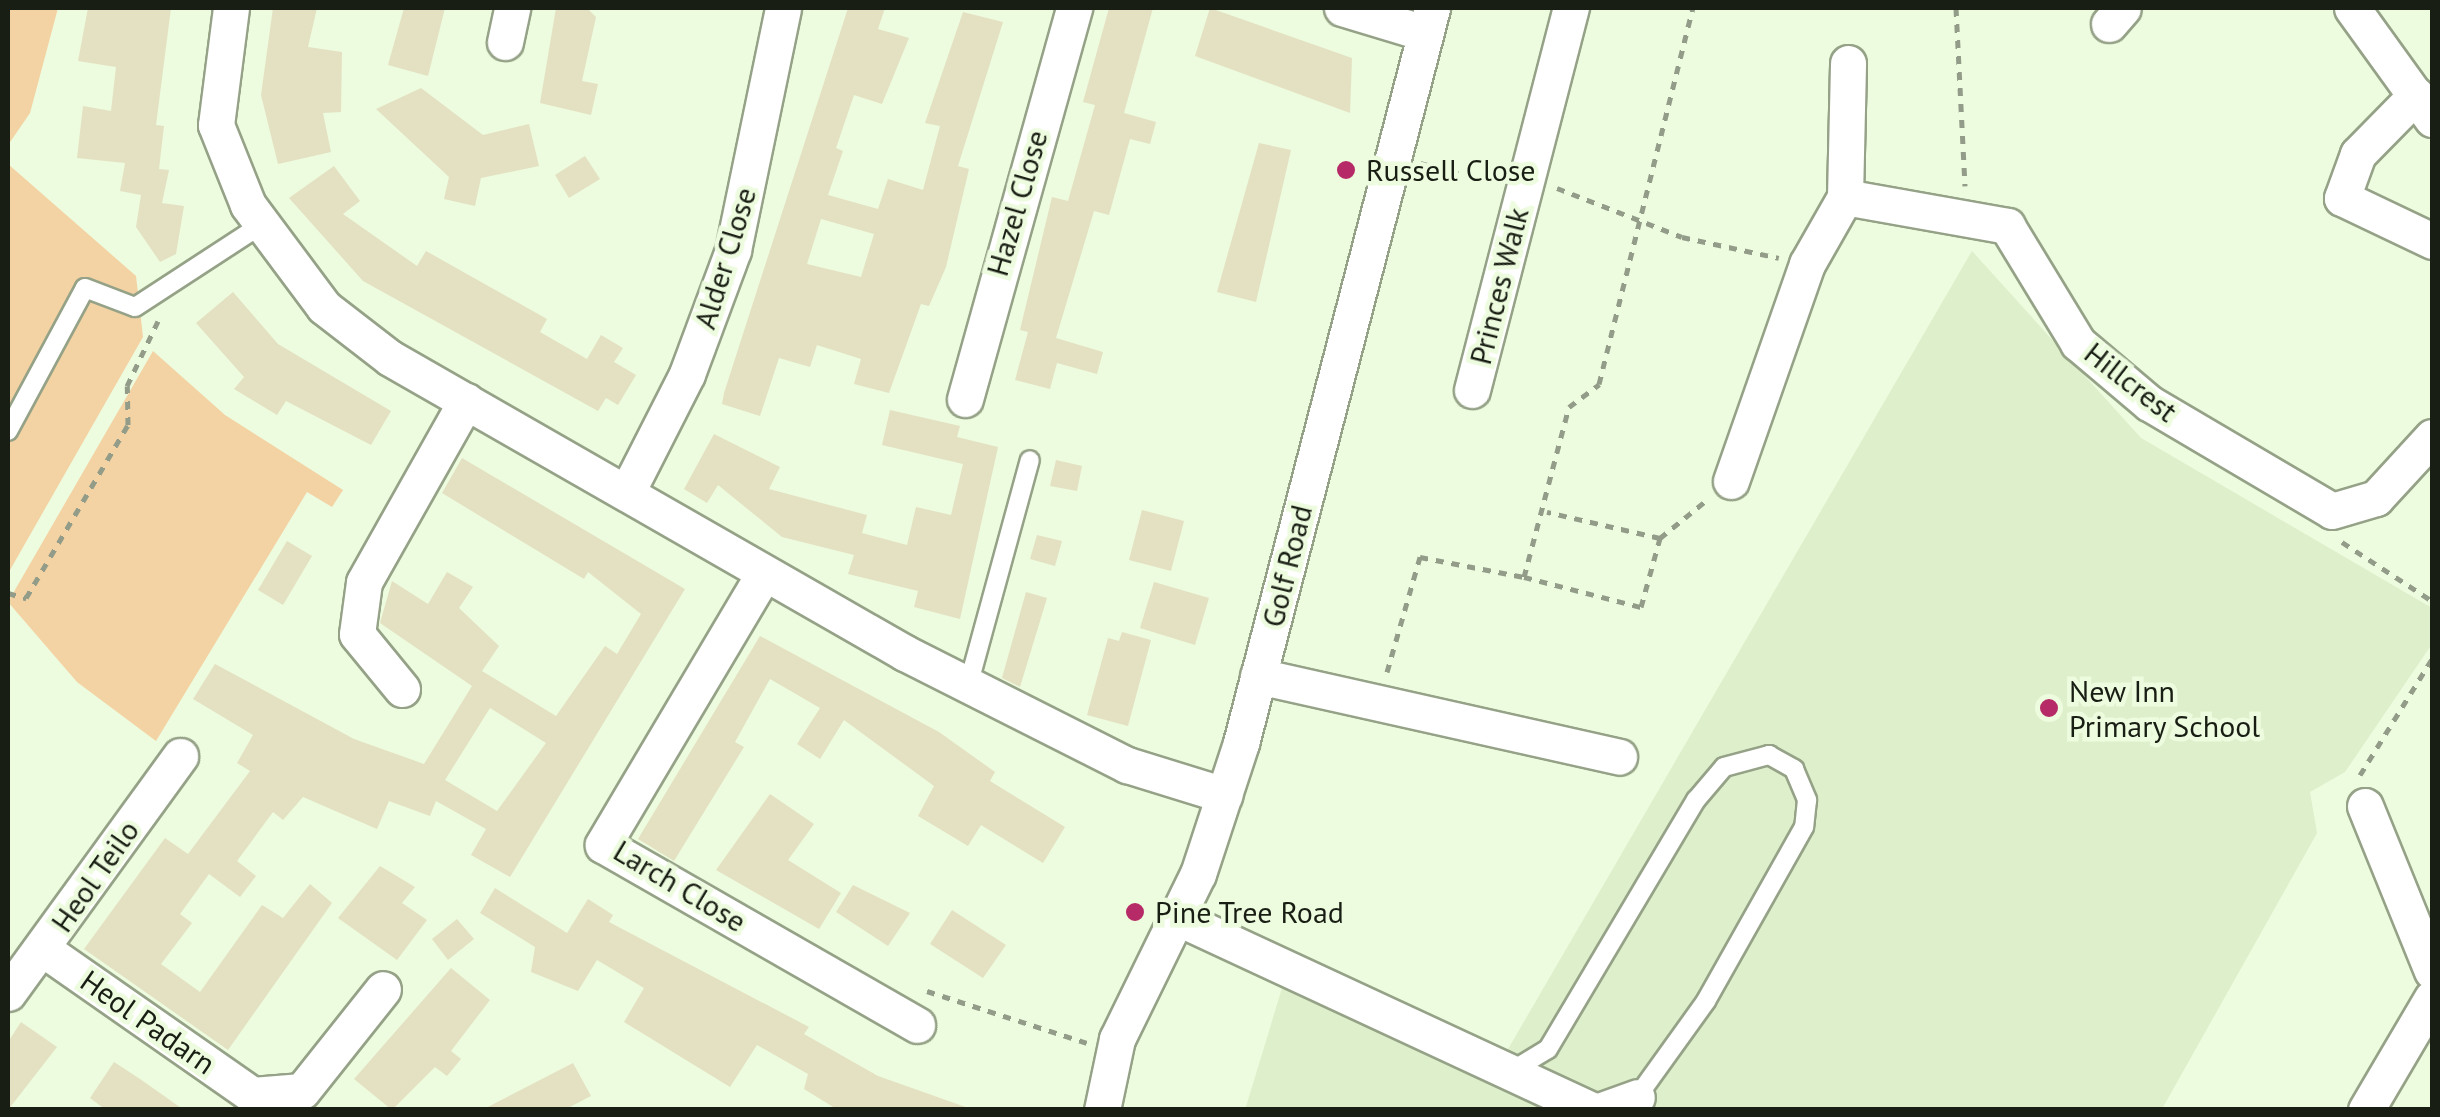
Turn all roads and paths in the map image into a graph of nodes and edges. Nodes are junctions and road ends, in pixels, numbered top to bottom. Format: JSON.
{"nodes":[{"id":1,"x":231,"y":8,"type":"edge"},
{"id":2,"x":512,"y":8,"type":"edge"},
{"id":3,"x":1074,"y":8,"type":"edge"},
{"id":4,"x":1342,"y":8,"type":"edge"},
{"id":5,"x":1571,"y":8,"type":"edge"},
{"id":6,"x":1693,"y":8,"type":"edge"},
{"id":7,"x":1956,"y":8,"type":"edge"},
{"id":8,"x":2352,"y":8,"type":"edge"},
{"id":9,"x":784,"y":10,"type":"edge"},
{"id":10,"x":1429,"y":20,"type":"edge"},
{"id":11,"x":505,"y":42,"type":"dead end"},
{"id":12,"x":1848,"y":63,"type":"dead end"},
{"id":13,"x":2424,"y":107,"type":"edge"},
{"id":14,"x":1394,"y":154,"type":"junction"},
{"id":15,"x":1525,"y":183,"type":"junction"},
{"id":16,"x":1844,"y":197,"type":"junction"},
{"id":17,"x":1642,"y":216,"type":"junction"},
{"id":18,"x":1968,"y":218,"type":"junction"},
{"id":19,"x":261,"y":225,"type":"junction"},
{"id":20,"x":2432,"y":241,"type":"edge"},
{"id":21,"x":1807,"y":264,"type":"junction"},
{"id":22,"x":161,"y":297,"type":"junction"},
{"id":23,"x":1472,"y":390,"type":"dead end"},
{"id":24,"x":965,"y":399,"type":"dead end"},
{"id":25,"x":466,"y":401,"type":"junction"},
{"id":26,"x":8,"y":431,"type":"edge"},
{"id":27,"x":2432,"y":437,"type":"edge"},
{"id":28,"x":1030,"y":460,"type":"dead end"},
{"id":29,"x":1731,"y":480,"type":"joint"},
{"id":30,"x":627,"y":492,"type":"junction"},
{"id":31,"x":2332,"y":510,"type":"junction"},
{"id":32,"x":1547,"y":512,"type":"junction"},
{"id":33,"x":1660,"y":538,"type":"junction"},
{"id":34,"x":763,"y":576,"type":"junction"},
{"id":35,"x":1524,"y":578,"type":"junction"},
{"id":36,"x":8,"y":592,"type":"edge"},
{"id":37,"x":2432,"y":601,"type":"edge"},
{"id":38,"x":2432,"y":659,"type":"edge"},
{"id":39,"x":1258,"y":676,"type":"junction"},
{"id":40,"x":968,"y":686,"type":"junction"},
{"id":41,"x":402,"y":689,"type":"dead end"},
{"id":42,"x":1378,"y":703,"type":"junction"},
{"id":43,"x":180,"y":756,"type":"dead end"},
{"id":44,"x":1619,"y":757,"type":"dead end"},
{"id":45,"x":1224,"y":795,"type":"junction"},
{"id":46,"x":2365,"y":806,"type":"joint"},
{"id":47,"x":1176,"y":918,"type":"junction"},
{"id":48,"x":43,"y":949,"type":"junction"},
{"id":49,"x":2432,"y":972,"type":"edge"},
{"id":50,"x":383,"y":989,"type":"dead end"},
{"id":51,"x":8,"y":993,"type":"edge"},
{"id":52,"x":2432,"y":998,"type":"edge"},
{"id":53,"x":911,"y":1021,"type":"joint"},
{"id":54,"x":1114,"y":1050,"type":"junction"},
{"id":55,"x":1510,"y":1072,"type":"junction"},
{"id":56,"x":1637,"y":1096,"type":"joint"},
{"id":57,"x":1102,"y":1110,"type":"edge"},
{"id":58,"x":1591,"y":1110,"type":"edge"},
{"id":59,"x":1602,"y":1110,"type":"edge"},
{"id":60,"x":2366,"y":1110,"type":"edge"}],
"edges":[{"from":1,"to":19,"type":"street"},
{"from":2,"to":11,"type":"street"},
{"from":3,"to":24,"type":"street","name":"Hazel Close"},
{"from":4,"to":10,"type":"street"},
{"from":5,"to":15,"type":"street","name":"Princes Walk"},
{"from":6,"to":17,"type":"path"},
{"from":7,"to":18,"type":"path"},
{"from":8,"to":13,"type":"street"},
{"from":9,"to":30,"type":"street","name":"Alder Close"},
{"from":10,"to":14,"type":"street","name":"Golf Road"},
{"from":12,"to":16,"type":"street"},
{"from":13,"to":20,"type":"street"},
{"from":14,"to":15,"type":"path","name":"Princes Walk"},
{"from":14,"to":39,"type":"street","name":"Golf Road"},
{"from":15,"to":17,"type":"path","name":"Princes Walk"},
{"from":15,"to":23,"type":"street","name":"Princes Walk"},
{"from":16,"to":18,"type":"street","name":"Hillcrest"},
{"from":16,"to":21,"type":"street"},
{"from":17,"to":21,"type":"path","name":"Princes Walk"},
{"from":17,"to":32,"type":"path"},
{"from":18,"to":31,"type":"street","name":"Hillcrest"},
{"from":19,"to":22,"type":"lane"},
{"from":19,"to":25,"type":"street"},
{"from":21,"to":29,"type":"street"},
{"from":22,"to":26,"type":"lane"},
{"from":22,"to":36,"type":"path"},
{"from":25,"to":30,"type":"street"},
{"from":25,"to":41,"type":"street"},
{"from":27,"to":31,"type":"street"},
{"from":28,"to":40,"type":"lane"},
{"from":29,"to":33,"type":"path"},
{"from":30,"to":34,"type":"street"},
{"from":31,"to":37,"type":"path"},
{"from":32,"to":33,"type":"path"},
{"from":32,"to":35,"type":"path"},
{"from":33,"to":35,"type":"path"},
{"from":34,"to":40,"type":"street"},
{"from":34,"to":53,"type":"street","name":"Larch Close"},
{"from":35,"to":42,"type":"path"},
{"from":38,"to":46,"type":"path"},
{"from":39,"to":42,"type":"street"},
{"from":39,"to":45,"type":"street","name":"Golf Road"},
{"from":40,"to":45,"type":"street"},
{"from":42,"to":44,"type":"street"},
{"from":43,"to":48,"type":"street","name":"Heol Teilo"},
{"from":45,"to":47,"type":"street","name":"Golf Road"},
{"from":46,"to":49,"type":"street"},
{"from":47,"to":54,"type":"street","name":"Golf Road"},
{"from":47,"to":55,"type":"street"},
{"from":48,"to":50,"type":"street","name":"Heol Padarn"},
{"from":48,"to":51,"type":"street","name":"Heol Teilo"},
{"from":52,"to":60,"type":"street"},
{"from":53,"to":54,"type":"path"},
{"from":54,"to":57,"type":"street","name":"Golf Road"},
{"from":55,"to":56,"type":"lane"},
{"from":55,"to":58,"type":"street"},
{"from":56,"to":59,"type":"street"}]}
